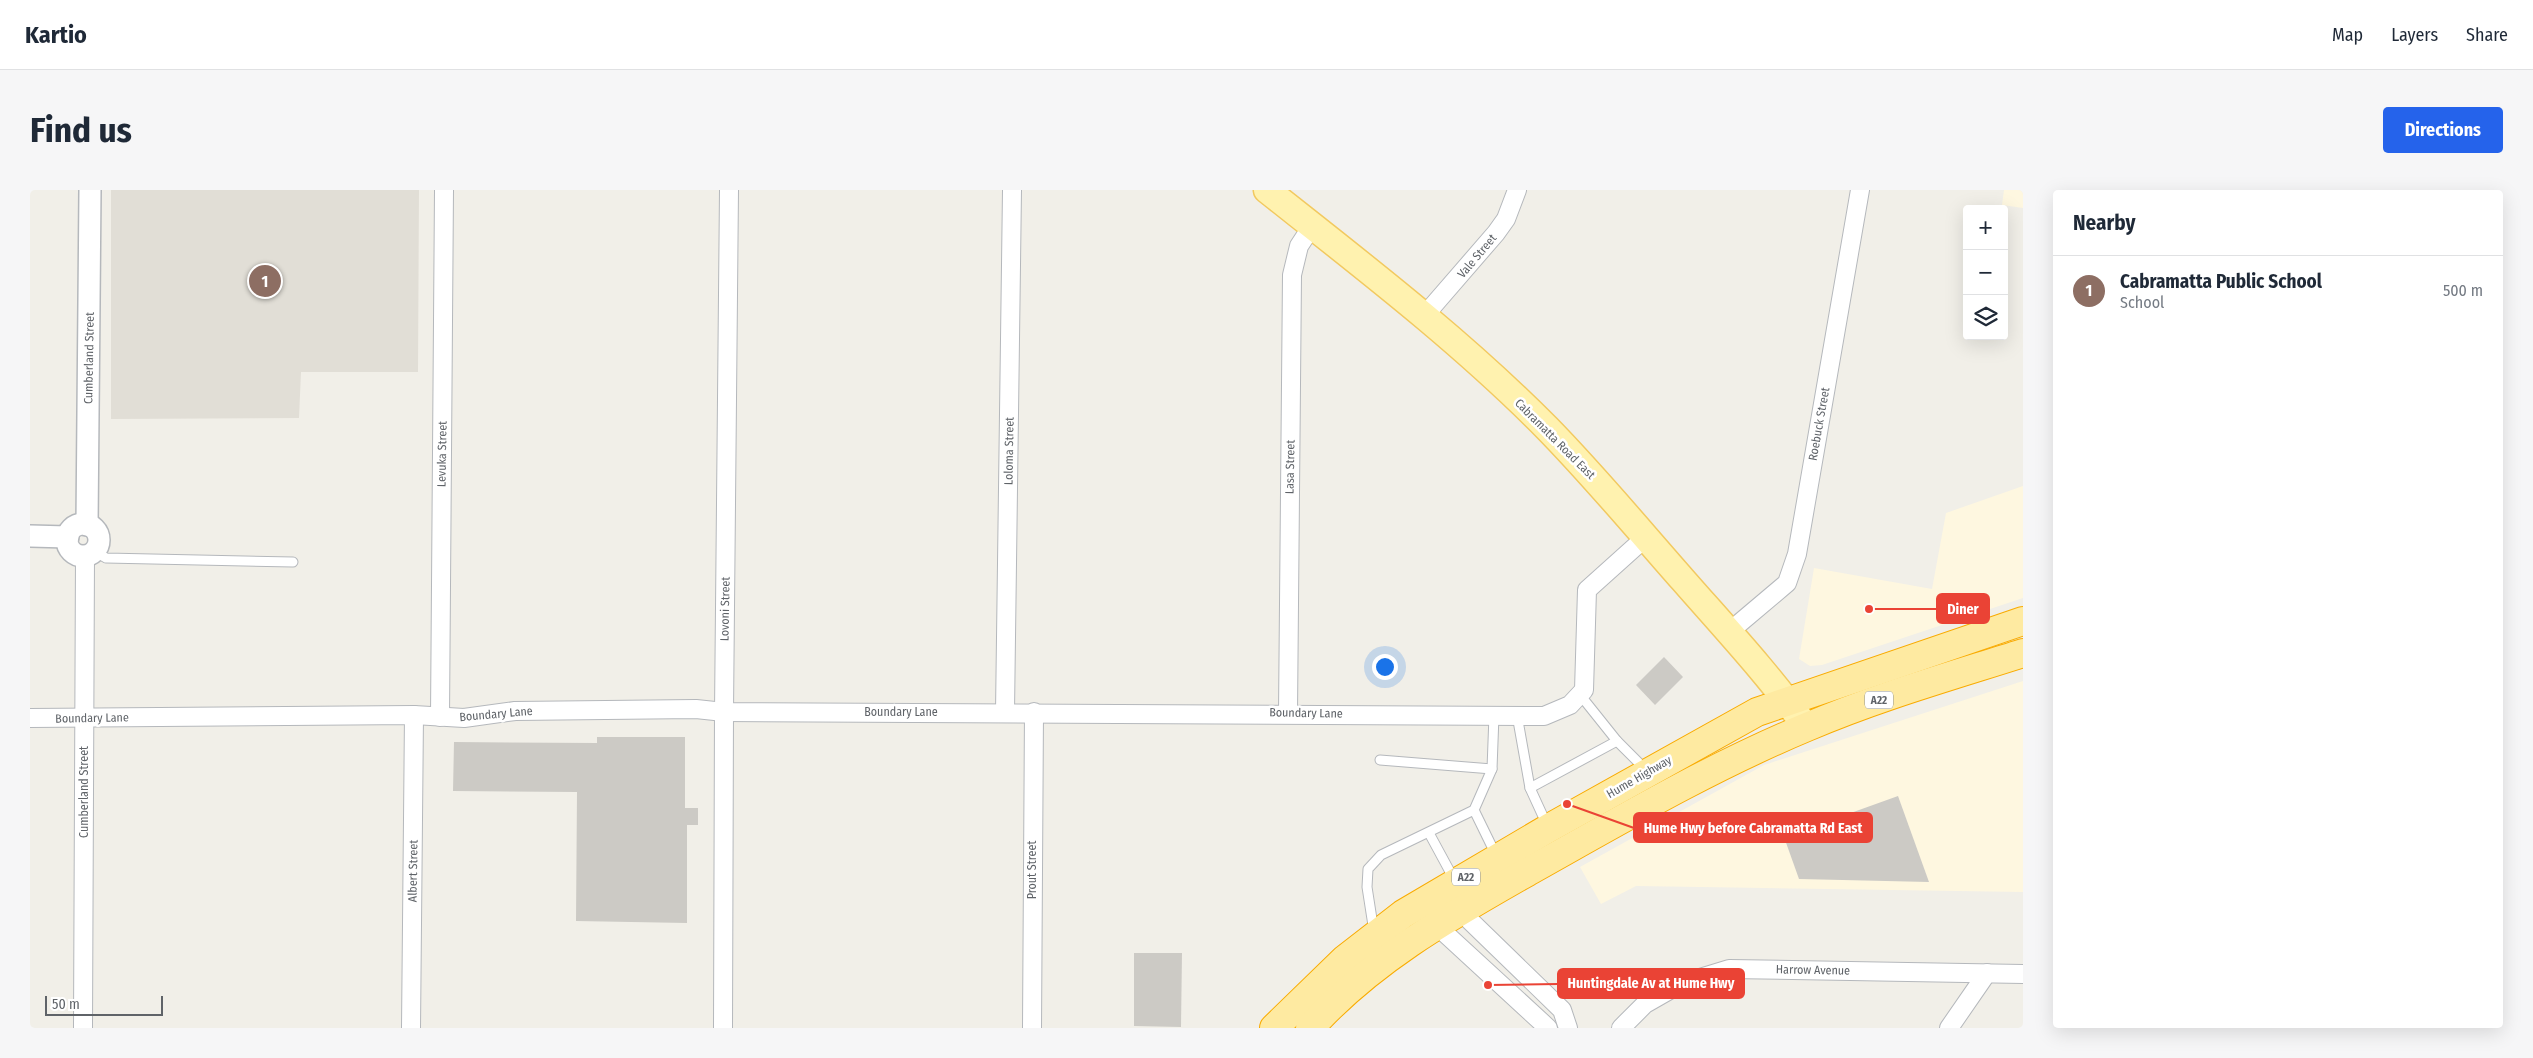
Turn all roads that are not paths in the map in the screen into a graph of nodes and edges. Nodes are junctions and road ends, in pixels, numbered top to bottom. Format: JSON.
{"nodes":[{"id":1,"x":90,"y":190,"type":"edge"},
{"id":2,"x":444,"y":190,"type":"edge"},
{"id":3,"x":729,"y":190,"type":"edge"},
{"id":4,"x":1012,"y":190,"type":"edge"},
{"id":5,"x":1267,"y":190,"type":"edge"},
{"id":6,"x":1517,"y":190,"type":"edge"},
{"id":7,"x":1860,"y":190,"type":"edge"},
{"id":8,"x":1312,"y":226,"type":"junction"},
{"id":9,"x":1425,"y":315,"type":"junction"},
{"id":10,"x":87,"y":525,"type":"junction"},
{"id":11,"x":30,"y":536,"type":"edge"},
{"id":12,"x":68,"y":537,"type":"junction"},
{"id":13,"x":1646,"y":537,"type":"junction"},
{"id":14,"x":90,"y":554,"type":"junction"},
{"id":15,"x":293,"y":562,"type":"dead end"},
{"id":16,"x":2023,"y":621,"type":"edge"},
{"id":17,"x":1729,"y":632,"type":"junction"},
{"id":18,"x":2023,"y":653,"type":"edge"},
{"id":19,"x":1581,"y":696,"type":"junction"},
{"id":20,"x":1787,"y":700,"type":"junction"},
{"id":21,"x":724,"y":712,"type":"junction"},
{"id":22,"x":1005,"y":712,"type":"junction"},
{"id":23,"x":1034,"y":712,"type":"junction"},
{"id":24,"x":1288,"y":713,"type":"junction"},
{"id":25,"x":414,"y":715,"type":"junction"},
{"id":26,"x":1494,"y":715,"type":"junction"},
{"id":27,"x":1517,"y":715,"type":"junction"},
{"id":28,"x":85,"y":717,"type":"junction"},
{"id":29,"x":440,"y":717,"type":"junction"},
{"id":30,"x":30,"y":718,"type":"edge"},
{"id":31,"x":1806,"y":727,"type":"junction"},
{"id":32,"x":1617,"y":741,"type":"junction"},
{"id":33,"x":1380,"y":760,"type":"dead end"},
{"id":34,"x":1492,"y":769,"type":"junction"},
{"id":35,"x":1648,"y":772,"type":"junction"},
{"id":36,"x":1530,"y":788,"type":"junction"},
{"id":37,"x":1474,"y":810,"type":"junction"},
{"id":38,"x":1549,"y":828,"type":"junction"},
{"id":39,"x":1429,"y":833,"type":"junction"},
{"id":40,"x":1498,"y":858,"type":"junction"},
{"id":41,"x":1456,"y":882,"type":"junction"},
{"id":42,"x":1459,"y":910,"type":"junction"},
{"id":43,"x":1436,"y":925,"type":"junction"},
{"id":44,"x":1375,"y":934,"type":"junction"},
{"id":45,"x":1987,"y":973,"type":"junction"},
{"id":46,"x":2023,"y":974,"type":"edge"},
{"id":47,"x":83,"y":1028,"type":"edge"},
{"id":48,"x":411,"y":1028,"type":"edge"},
{"id":49,"x":723,"y":1028,"type":"edge"},
{"id":50,"x":1032,"y":1028,"type":"edge"},
{"id":51,"x":1274,"y":1028,"type":"edge"},
{"id":52,"x":1310,"y":1028,"type":"edge"},
{"id":53,"x":1548,"y":1028,"type":"edge"},
{"id":54,"x":1568,"y":1028,"type":"edge"},
{"id":55,"x":1621,"y":1028,"type":"edge"},
{"id":56,"x":1948,"y":1028,"type":"edge"}],
"edges":[{"from":1,"to":10,"type":"street","name":"Cumberland Street"},
{"from":2,"to":29,"type":"street","name":"Levuka Street"},
{"from":3,"to":21,"type":"street","name":"Lovoni Street"},
{"from":4,"to":22,"type":"street","name":"Loloma Street"},
{"from":5,"to":8,"type":"main road","name":"Cabramatta Road East"},
{"from":6,"to":9,"type":"street","name":"Vale Street"},
{"from":7,"to":17,"type":"street","name":"Roebuck Street"},
{"from":8,"to":9,"type":"main road","name":"Cabramatta Road East"},
{"from":8,"to":24,"type":"street","name":"Lasa Street"},
{"from":9,"to":13,"type":"main road","name":"Cabramatta Road East"},
{"from":10,"to":12,"type":"street"},
{"from":10,"to":14,"type":"street"},
{"from":11,"to":12,"type":"street"},
{"from":12,"to":14,"type":"street"},
{"from":13,"to":17,"type":"main road","name":"Cabramatta Road East"},
{"from":13,"to":19,"type":"street"},
{"from":14,"to":15,"type":"lane"},
{"from":14,"to":28,"type":"street","name":"Cumberland Street"},
{"from":16,"to":20,"type":"highway","name":"Hume Highway","number":"A22"},
{"from":17,"to":20,"type":"main road","name":"Cabramatta Road East"},
{"from":18,"to":31,"type":"highway","number":"A22"},
{"from":19,"to":27,"type":"street","name":"Boundary Lane"},
{"from":19,"to":32,"type":"lane"},
{"from":20,"to":31,"type":"main road","name":"Cabramatta Road East"},
{"from":20,"to":35,"type":"highway","name":"Hume Highway","number":"A22"},
{"from":21,"to":22,"type":"street","name":"Boundary Lane"},
{"from":21,"to":29,"type":"street","name":"Boundary Lane"},
{"from":21,"to":49,"type":"street","name":"Lovoni Street"},
{"from":22,"to":23,"type":"street","name":"Boundary Lane"},
{"from":23,"to":24,"type":"street","name":"Boundary Lane"},
{"from":23,"to":50,"type":"street","name":"Prout Street"},
{"from":24,"to":26,"type":"street","name":"Boundary Lane"},
{"from":25,"to":28,"type":"street","name":"Boundary Lane"},
{"from":25,"to":29,"type":"street","name":"Boundary Lane"},
{"from":25,"to":48,"type":"street","name":"Albert Street"},
{"from":26,"to":27,"type":"street","name":"Boundary Lane"},
{"from":26,"to":34,"type":"lane"},
{"from":27,"to":36,"type":"lane"},
{"from":28,"to":30,"type":"street","name":"Boundary Lane"},
{"from":28,"to":47,"type":"street","name":"Cumberland Street"},
{"from":31,"to":42,"type":"highway","number":"A22"},
{"from":32,"to":35,"type":"lane"},
{"from":32,"to":36,"type":"lane"},
{"from":33,"to":34,"type":"lane"},
{"from":34,"to":37,"type":"lane"},
{"from":35,"to":38,"type":"highway","name":"Hume Highway","number":"A22"},
{"from":36,"to":38,"type":"lane"},
{"from":37,"to":39,"type":"lane"},
{"from":37,"to":40,"type":"lane"},
{"from":38,"to":40,"type":"highway","name":"Hume Highway","number":"A22"},
{"from":39,"to":41,"type":"lane"},
{"from":39,"to":44,"type":"lane"},
{"from":40,"to":41,"type":"highway","name":"Hume Highway","number":"A22"},
{"from":41,"to":44,"type":"highway","name":"Hume Highway","number":"A22"},
{"from":42,"to":43,"type":"highway","number":"A22"},
{"from":42,"to":54,"type":"street"},
{"from":43,"to":52,"type":"highway","number":"A22"},
{"from":43,"to":53,"type":"street"},
{"from":44,"to":51,"type":"highway","name":"Hume Highway","number":"A22"},
{"from":45,"to":46,"type":"street","name":"Harrow Avenue"},
{"from":45,"to":55,"type":"street","name":"Harrow Avenue"},
{"from":45,"to":56,"type":"street"}]}
